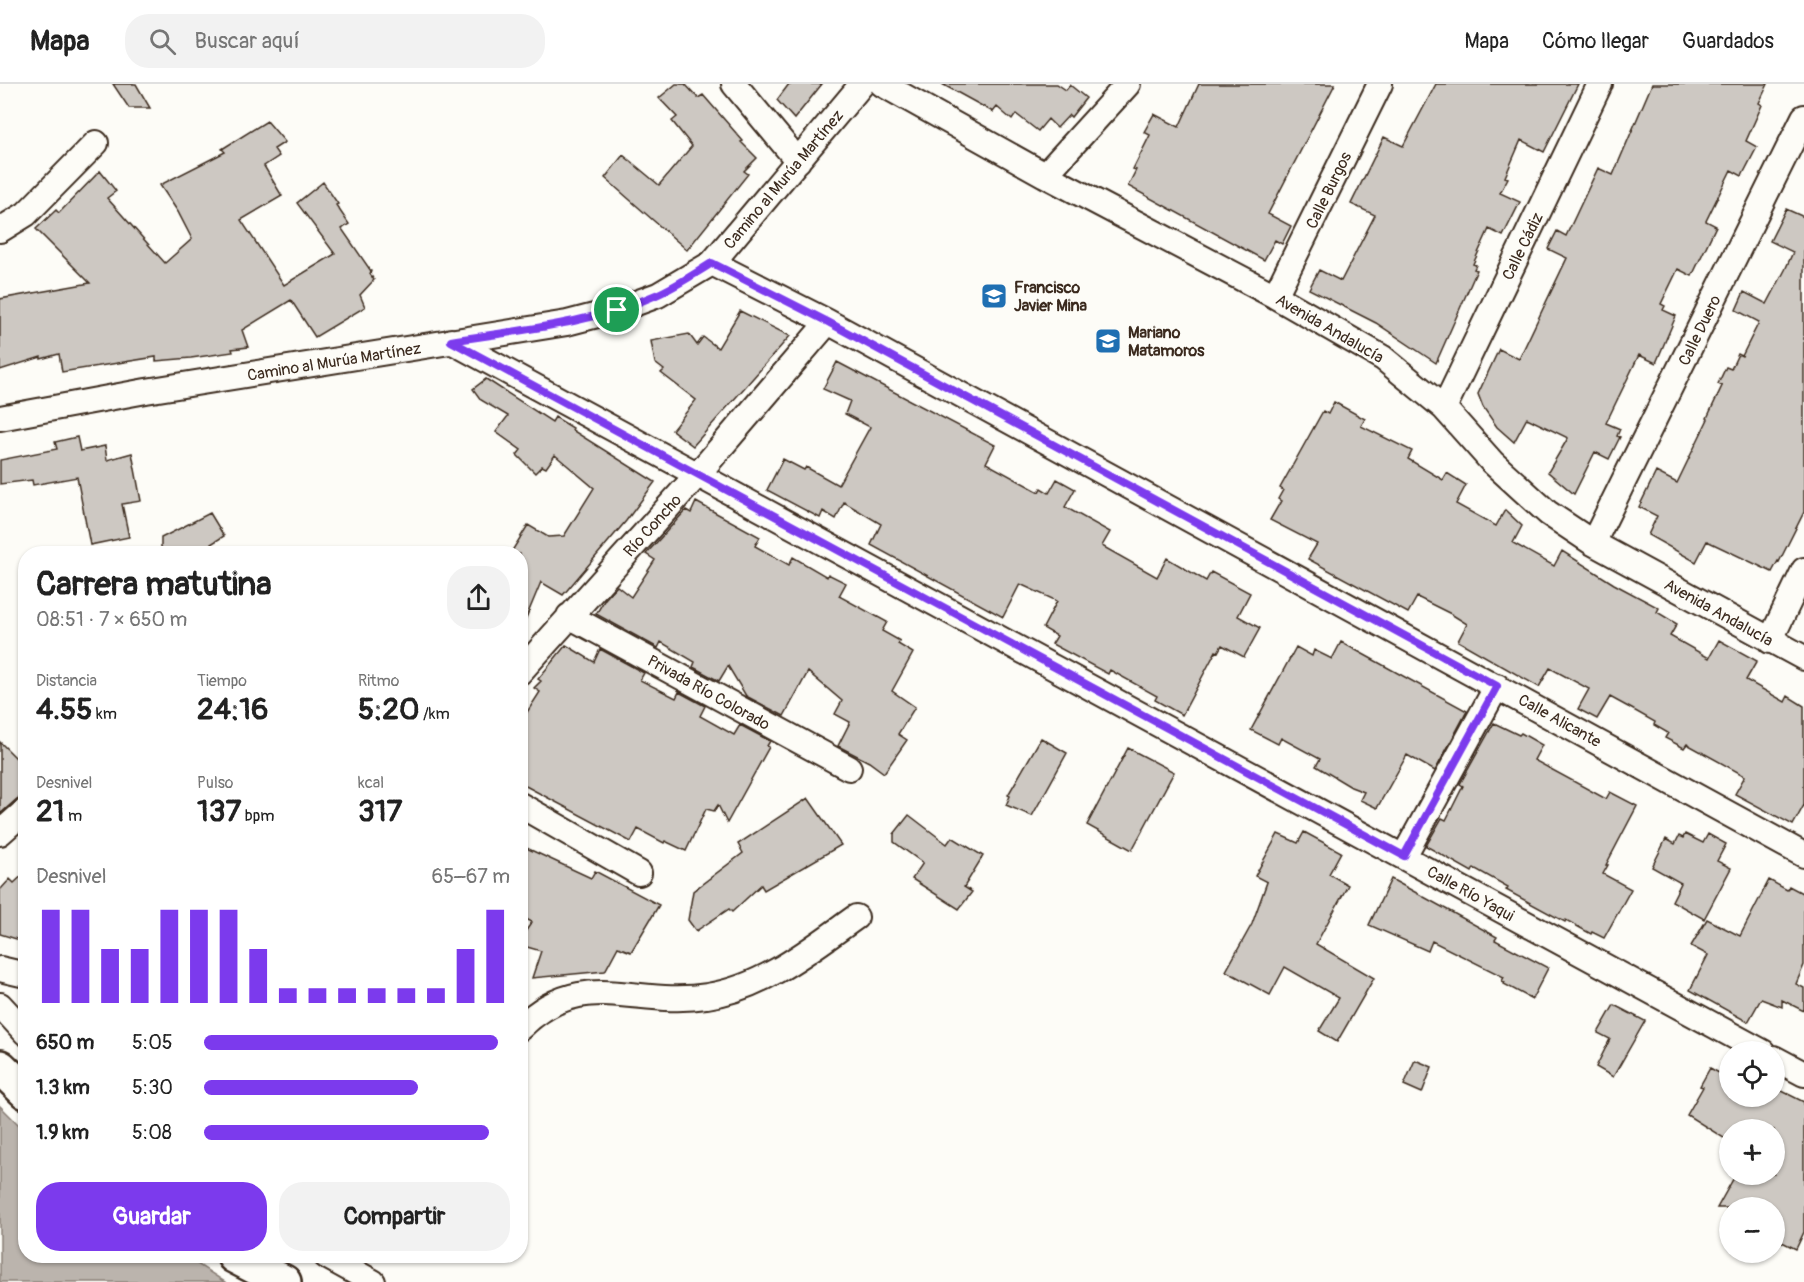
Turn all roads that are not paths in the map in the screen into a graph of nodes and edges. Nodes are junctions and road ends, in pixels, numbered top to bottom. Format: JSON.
{"nodes":[{"id":1,"x":734,"y":84,"type":"edge"},
{"id":2,"x":861,"y":84,"type":"edge"},
{"id":3,"x":882,"y":84,"type":"edge"},
{"id":4,"x":1128,"y":84,"type":"edge"},
{"id":5,"x":1380,"y":84,"type":"edge"},
{"id":6,"x":1600,"y":84,"type":"edge"},
{"id":7,"x":1804,"y":117,"type":"edge"},
{"id":8,"x":96,"y":143,"type":"dead end"},
{"id":9,"x":798,"y":161,"type":"junction"},
{"id":10,"x":1046,"y":175,"type":"junction"},
{"id":11,"x":0,"y":230,"type":"edge"},
{"id":12,"x":712,"y":263,"type":"junction"},
{"id":13,"x":1275,"y":296,"type":"junction"},
{"id":14,"x":828,"y":322,"type":"junction"},
{"id":15,"x":451,"y":341,"type":"junction"},
{"id":16,"x":1444,"y":408,"type":"junction"},
{"id":17,"x":0,"y":418,"type":"edge"},
{"id":18,"x":698,"y":474,"type":"junction"},
{"id":19,"x":1593,"y":543,"type":"junction"},
{"id":20,"x":1804,"y":570,"type":"edge"},
{"id":21,"x":569,"y":616,"type":"junction"},
{"id":22,"x":1770,"y":641,"type":"junction"},
{"id":23,"x":1804,"y":658,"type":"edge"},
{"id":24,"x":528,"y":663,"type":"edge"},
{"id":25,"x":1497,"y":686,"type":"junction"},
{"id":26,"x":849,"y":768,"type":"dead end"},
{"id":27,"x":528,"y":810,"type":"edge"},
{"id":28,"x":18,"y":817,"type":"edge"},
{"id":29,"x":0,"y":833,"type":"edge"},
{"id":30,"x":1804,"y":855,"type":"edge"},
{"id":31,"x":1404,"y":856,"type":"junction"},
{"id":32,"x":639,"y":873,"type":"dead end"},
{"id":33,"x":856,"y":917,"type":"dead end"},
{"id":34,"x":0,"y":969,"type":"edge"},
{"id":35,"x":18,"y":973,"type":"edge"},
{"id":36,"x":0,"y":1005,"type":"edge"},
{"id":37,"x":528,"y":1020,"type":"edge"},
{"id":38,"x":18,"y":1024,"type":"edge"},
{"id":39,"x":1743,"y":1041,"type":"edge"},
{"id":40,"x":1785,"y":1064,"type":"edge"},
{"id":41,"x":0,"y":1067,"type":"edge"},
{"id":42,"x":1804,"y":1074,"type":"edge"},
{"id":43,"x":18,"y":1084,"type":"edge"},
{"id":44,"x":250,"y":1263,"type":"edge"},
{"id":45,"x":339,"y":1263,"type":"edge"},
{"id":46,"x":284,"y":1282,"type":"edge"},
{"id":47,"x":373,"y":1282,"type":"edge"}],
"edges":[{"from":1,"to":9,"type":"street"},
{"from":2,"to":9,"type":"street","name":"Camino al Murúa Martínez"},
{"from":3,"to":10,"type":"street","name":"Avenida Andalucía"},
{"from":4,"to":10,"type":"street"},
{"from":5,"to":13,"type":"street","name":"Calle Burgos"},
{"from":6,"to":16,"type":"street","name":"Calle Cádiz"},
{"from":7,"to":19,"type":"street","name":"Calle Duero"},
{"from":8,"to":11,"type":"street"},
{"from":9,"to":12,"type":"street","name":"Camino al Murúa Martínez"},
{"from":10,"to":13,"type":"street","name":"Avenida Andalucía"},
{"from":12,"to":14,"type":"street","name":"Calle Alicante"},
{"from":12,"to":15,"type":"street","name":"Camino al Murúa Martínez"},
{"from":13,"to":16,"type":"street","name":"Avenida Andalucía"},
{"from":14,"to":18,"type":"street","name":"Río Concho"},
{"from":14,"to":25,"type":"street","name":"Calle Alicante"},
{"from":15,"to":17,"type":"street","name":"Camino al Murúa Martínez"},
{"from":15,"to":18,"type":"street","name":"Calle Río Yaqui"},
{"from":16,"to":19,"type":"street","name":"Avenida Andalucía"},
{"from":18,"to":21,"type":"street","name":"Río Concho"},
{"from":18,"to":31,"type":"street","name":"Calle Río Yaqui"},
{"from":19,"to":22,"type":"street","name":"Avenida Andalucía"},
{"from":20,"to":22,"type":"street"},
{"from":21,"to":24,"type":"street","name":"Río Concho"},
{"from":21,"to":26,"type":"street","name":"Privada Río Colorado"},
{"from":22,"to":23,"type":"street","name":"Avenida Andalucía"},
{"from":25,"to":30,"type":"street","name":"Calle Alicante"},
{"from":25,"to":31,"type":"street"},
{"from":27,"to":32,"type":"street"},
{"from":28,"to":29,"type":"street"},
{"from":31,"to":39,"type":"street","name":"Calle Río Yaqui"},
{"from":33,"to":37,"type":"street"},
{"from":34,"to":35,"type":"street"},
{"from":36,"to":38,"type":"street"},
{"from":40,"to":42,"type":"street"},
{"from":41,"to":43,"type":"highway"},
{"from":44,"to":46,"type":"highway"},
{"from":45,"to":47,"type":"street"}]}
